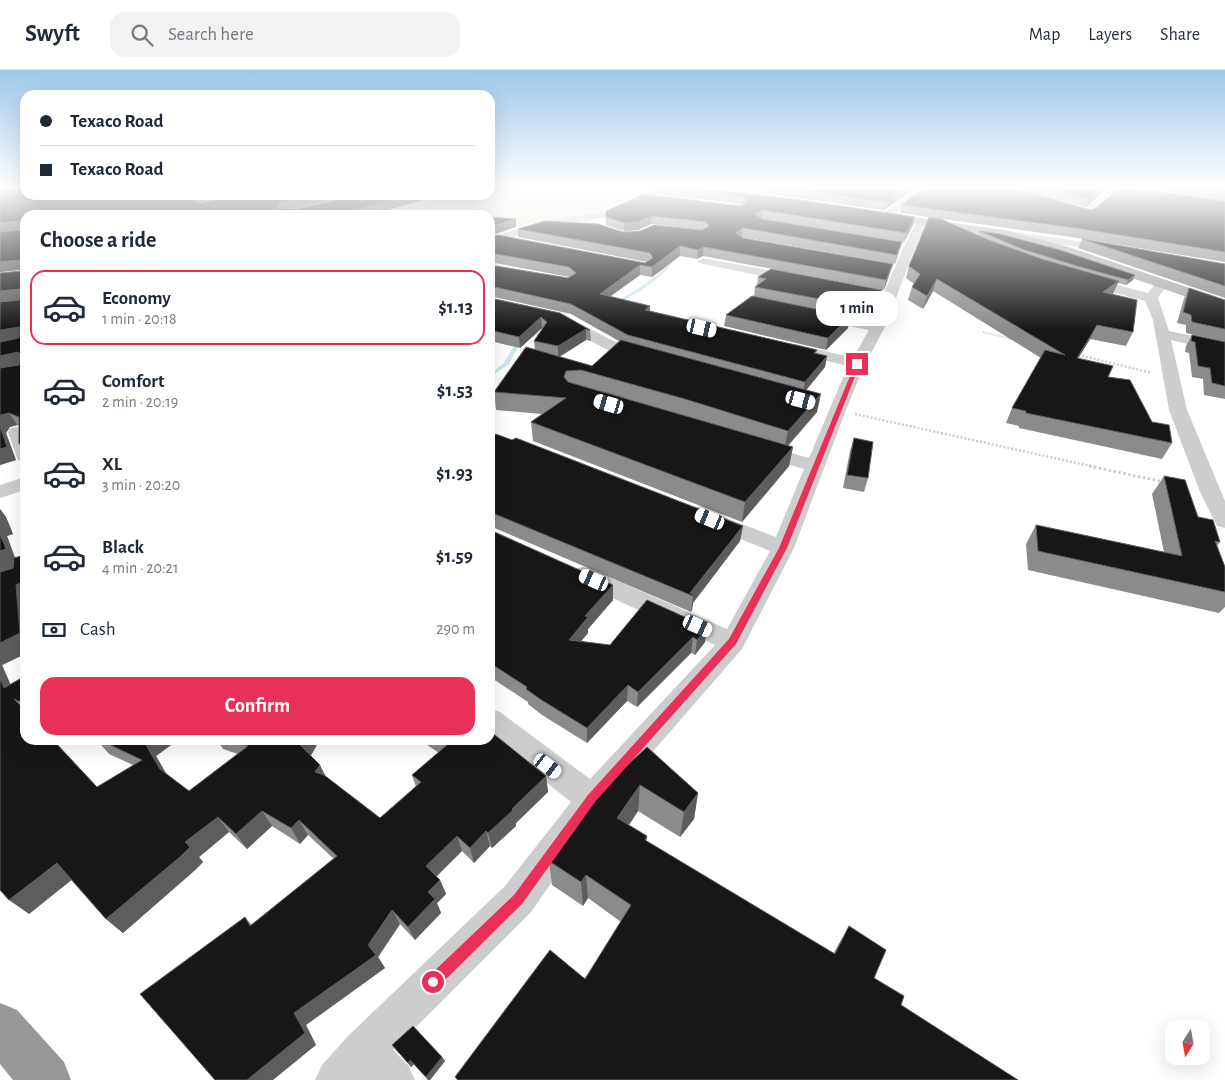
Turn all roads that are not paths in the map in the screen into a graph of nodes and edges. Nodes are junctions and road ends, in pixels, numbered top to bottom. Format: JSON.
{"nodes":[{"id":1,"x":510,"y":235,"type":"edge"},
{"id":2,"x":920,"y":235,"type":"edge"},
{"id":3,"x":958,"y":235,"type":"edge"},
{"id":4,"x":1008,"y":235,"type":"edge"},
{"id":5,"x":1015,"y":235,"type":"edge"},
{"id":6,"x":495,"y":240,"type":"edge"},
{"id":7,"x":495,"y":241,"type":"edge"},
{"id":8,"x":972,"y":241,"type":"edge"},
{"id":9,"x":524,"y":244,"type":"edge"},
{"id":10,"x":1123,"y":251,"type":"edge"},
{"id":11,"x":703,"y":261,"type":"dead end"},
{"id":12,"x":1067,"y":275,"type":"edge"},
{"id":13,"x":808,"y":282,"type":"edge"},
{"id":14,"x":1162,"y":282,"type":"junction"},
{"id":15,"x":1151,"y":298,"type":"junction"},
{"id":16,"x":1225,"y":305,"type":"edge"},
{"id":17,"x":802,"y":312,"type":"edge"},
{"id":18,"x":547,"y":315,"type":"edge"},
{"id":19,"x":878,"y":327,"type":"junction"},
{"id":20,"x":1162,"y":334,"type":"junction"},
{"id":21,"x":780,"y":346,"type":"edge"},
{"id":22,"x":1225,"y":348,"type":"edge"},
{"id":23,"x":660,"y":362,"type":"edge"},
{"id":24,"x":857,"y":364,"type":"junction"},
{"id":25,"x":17,"y":432,"type":"edge"},
{"id":26,"x":20,"y":441,"type":"edge"},
{"id":27,"x":746,"y":446,"type":"edge"},
{"id":28,"x":816,"y":466,"type":"junction"},
{"id":29,"x":20,"y":485,"type":"edge"},
{"id":30,"x":0,"y":492,"type":"edge"},
{"id":31,"x":691,"y":512,"type":"edge"},
{"id":32,"x":1225,"y":521,"type":"edge"},
{"id":33,"x":783,"y":548,"type":"junction"},
{"id":34,"x":562,"y":566,"type":"edge"},
{"id":35,"x":732,"y":642,"type":"junction"},
{"id":36,"x":495,"y":725,"type":"edge"},
{"id":37,"x":592,"y":799,"type":"junction"},
{"id":38,"x":0,"y":1027,"type":"edge"},
{"id":39,"x":350,"y":1065,"type":"edge"},
{"id":40,"x":46,"y":1080,"type":"edge"},
{"id":41,"x":393,"y":1080,"type":"edge"}],
"edges":[{"from":1,"to":6,"type":"street"},
{"from":2,"to":19,"type":"street"},
{"from":3,"to":8,"type":"street"},
{"from":4,"to":14,"type":"main road"},
{"from":5,"to":10,"type":"street"},
{"from":7,"to":9,"type":"street"},
{"from":11,"to":13,"type":"street"},
{"from":12,"to":15,"type":"street"},
{"from":14,"to":15,"type":"street"},
{"from":14,"to":16,"type":"main road"},
{"from":15,"to":20,"type":"street"},
{"from":17,"to":19,"type":"street"},
{"from":18,"to":23,"type":"street"},
{"from":19,"to":24,"type":"street"},
{"from":20,"to":22,"type":"street"},
{"from":20,"to":32,"type":"street"},
{"from":21,"to":24,"type":"street"},
{"from":24,"to":28,"type":"street"},
{"from":25,"to":26,"type":"street"},
{"from":27,"to":28,"type":"street"},
{"from":28,"to":33,"type":"street"},
{"from":29,"to":30,"type":"street"},
{"from":31,"to":33,"type":"street"},
{"from":33,"to":35,"type":"street"},
{"from":34,"to":35,"type":"street"},
{"from":35,"to":37,"type":"street"},
{"from":36,"to":37,"type":"street"},
{"from":37,"to":39,"type":"street"},
{"from":38,"to":40,"type":"highway"},
{"from":39,"to":41,"type":"street"}]}
